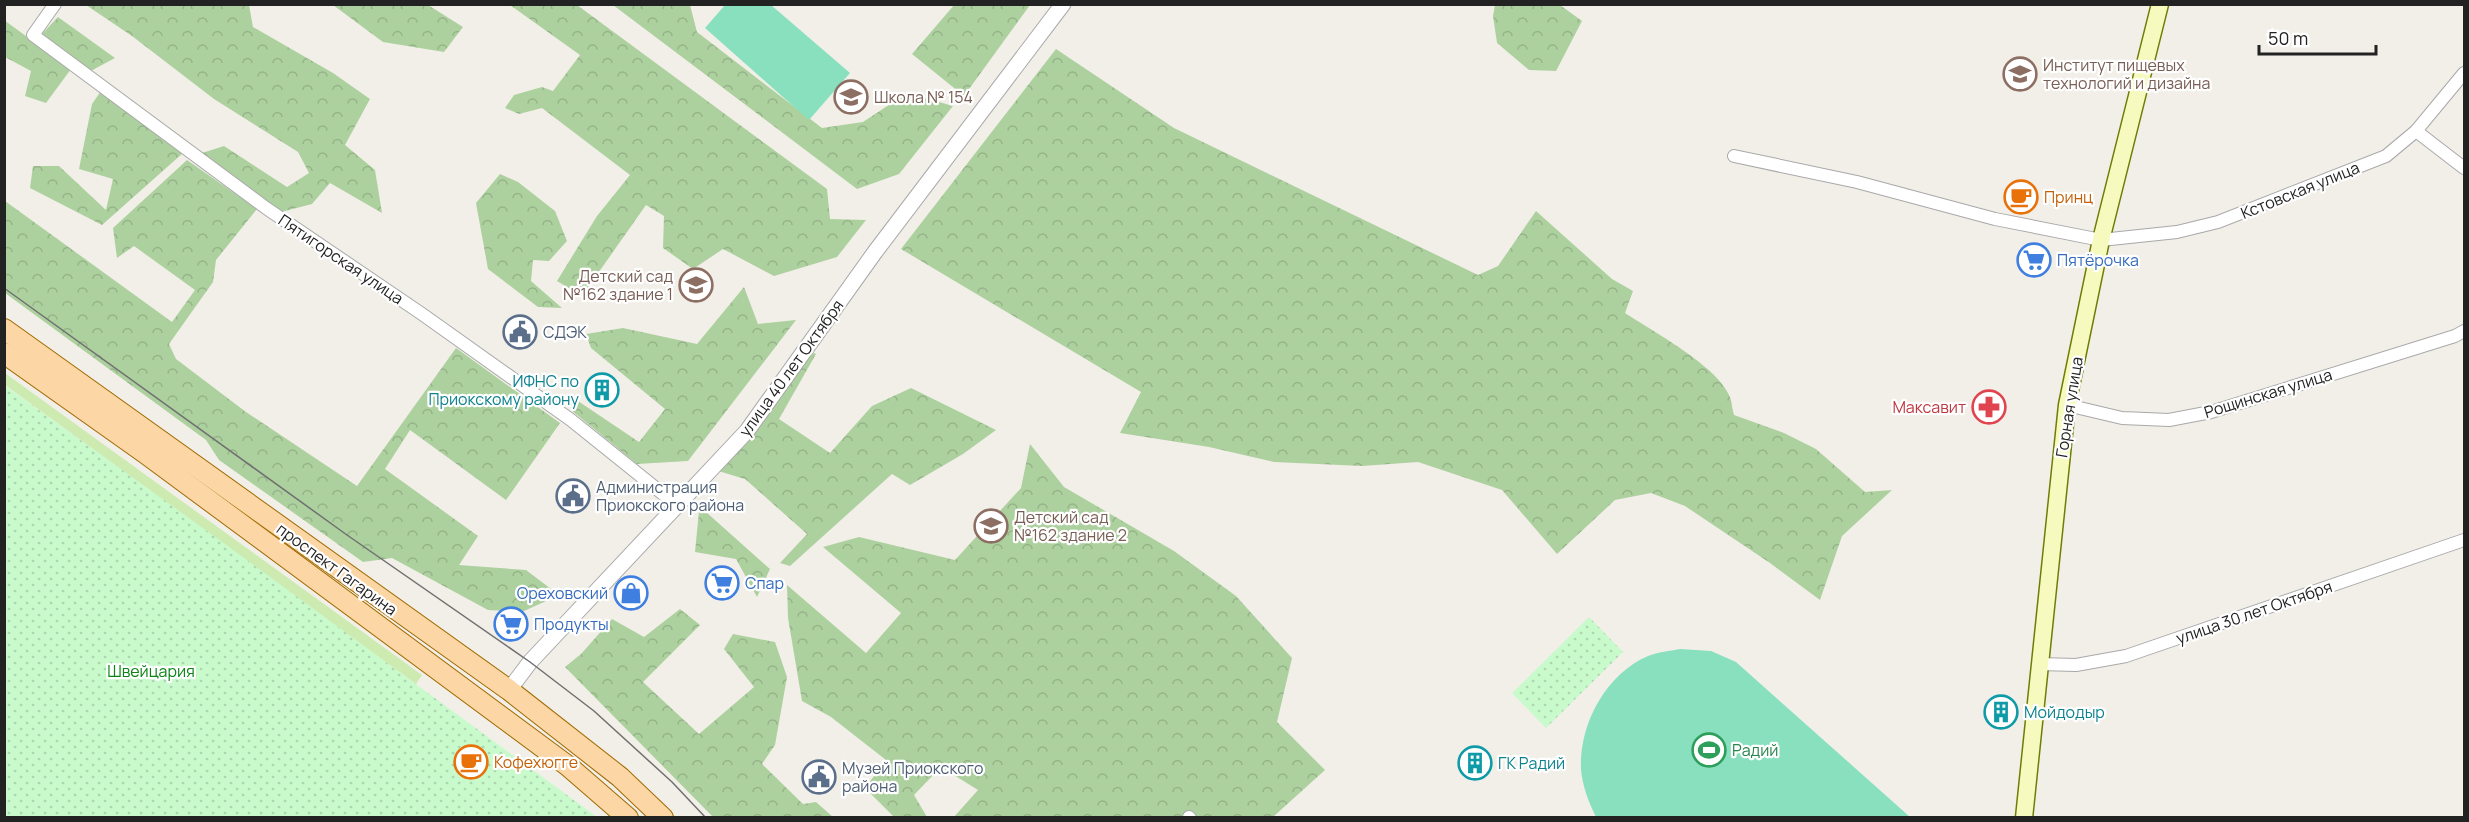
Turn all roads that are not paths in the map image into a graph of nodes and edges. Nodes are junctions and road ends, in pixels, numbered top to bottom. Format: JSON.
{"nodes":[{"id":1,"x":55,"y":4,"type":"edge"},
{"id":2,"x":1063,"y":4,"type":"edge"},
{"id":3,"x":2160,"y":4,"type":"edge"},
{"id":4,"x":2464,"y":73,"type":"edge"},
{"id":5,"x":2416,"y":131,"type":"junction"},
{"id":6,"x":1734,"y":156,"type":"dead end"},
{"id":7,"x":2464,"y":168,"type":"edge"},
{"id":8,"x":2101,"y":240,"type":"junction"},
{"id":9,"x":4,"y":329,"type":"edge"},
{"id":10,"x":2464,"y":331,"type":"edge"},
{"id":11,"x":4,"y":353,"type":"edge"},
{"id":12,"x":2067,"y":405,"type":"junction"},
{"id":13,"x":678,"y":506,"type":"junction"},
{"id":14,"x":2464,"y":540,"type":"edge"},
{"id":15,"x":2040,"y":664,"type":"junction"},
{"id":16,"x":509,"y":690,"type":"junction"},
{"id":17,"x":494,"y":711,"type":"junction"},
{"id":18,"x":628,"y":818,"type":"edge"},
{"id":19,"x":663,"y":818,"type":"edge"},
{"id":20,"x":2024,"y":818,"type":"edge"}],
"edges":[{"from":1,"to":13,"type":"street","name":"Пятигорская улица"},
{"from":2,"to":13,"type":"street","name":"улица 40 лет Октября"},
{"from":3,"to":8,"type":"main road","name":"Горная улица"},
{"from":4,"to":5,"type":"street","name":"Кстовская улица"},
{"from":5,"to":7,"type":"street"},
{"from":5,"to":8,"type":"street","name":"Кстовская улица"},
{"from":6,"to":8,"type":"street","name":"Кстовская улица"},
{"from":8,"to":12,"type":"main road","name":"Горная улица"},
{"from":9,"to":16,"type":"main road","name":"проспект Гагарина"},
{"from":10,"to":12,"type":"street","name":"Рощинская улица"},
{"from":11,"to":17,"type":"main road","name":"проспект Гагарина"},
{"from":12,"to":15,"type":"main road","name":"Горная улица"},
{"from":13,"to":16,"type":"street","name":"улица 40 лет Октября"},
{"from":14,"to":15,"type":"street","name":"улица 30 лет Октября"},
{"from":15,"to":20,"type":"main road","name":"Горная улица"},
{"from":16,"to":17,"type":"main road","name":"улица 40 лет Октября"},
{"from":16,"to":19,"type":"main road","name":"проспект Гагарина"},
{"from":17,"to":18,"type":"main road","name":"проспект Гагарина"}]}
